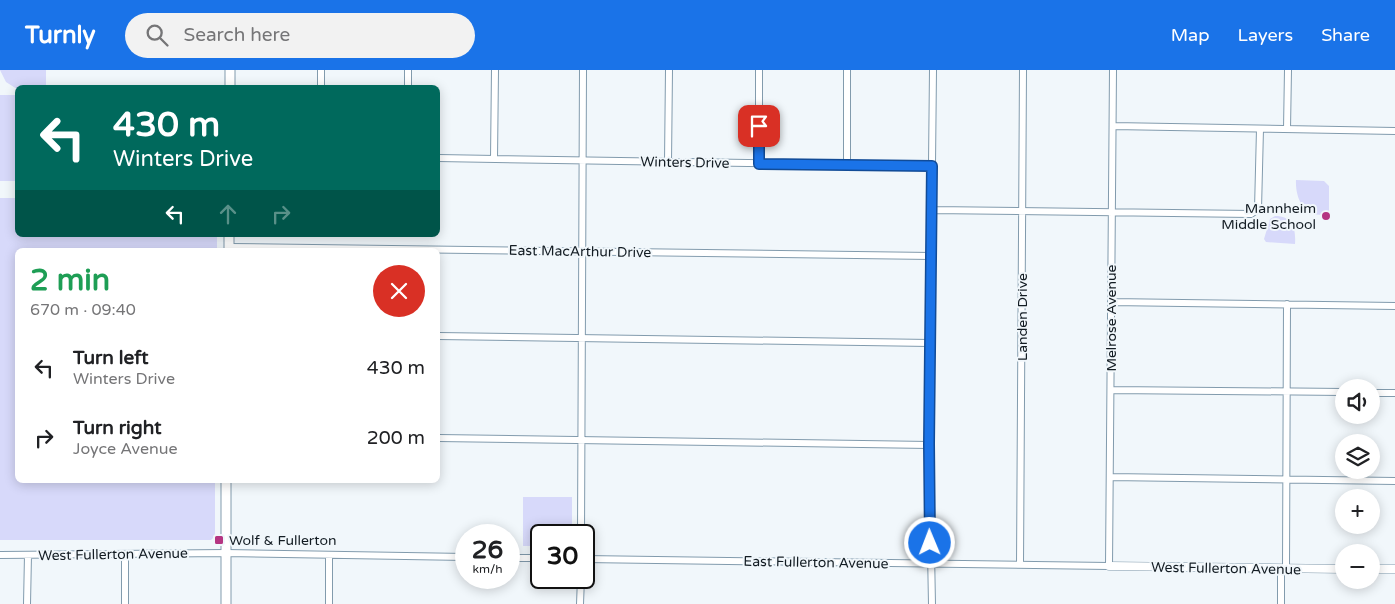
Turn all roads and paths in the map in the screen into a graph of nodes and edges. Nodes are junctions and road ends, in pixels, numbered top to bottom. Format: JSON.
{"nodes":[{"id":1,"x":230,"y":70,"type":"edge"},
{"id":2,"x":321,"y":70,"type":"edge"},
{"id":3,"x":408,"y":70,"type":"edge"},
{"id":4,"x":495,"y":70,"type":"edge"},
{"id":5,"x":583,"y":70,"type":"edge"},
{"id":6,"x":669,"y":70,"type":"edge"},
{"id":7,"x":759,"y":70,"type":"edge"},
{"id":8,"x":847,"y":70,"type":"edge"},
{"id":9,"x":933,"y":70,"type":"edge"},
{"id":10,"x":1023,"y":70,"type":"edge"},
{"id":11,"x":1113,"y":70,"type":"edge"},
{"id":12,"x":1288,"y":70,"type":"edge"},
{"id":13,"x":230,"y":85,"type":"edge"},
{"id":14,"x":321,"y":85,"type":"edge"},
{"id":15,"x":408,"y":85,"type":"edge"},
{"id":16,"x":1113,"y":126,"type":"junction"},
{"id":17,"x":1260,"y":129,"type":"junction"},
{"id":18,"x":1287,"y":129,"type":"junction"},
{"id":19,"x":1395,"y":131,"type":"edge"},
{"id":20,"x":440,"y":158,"type":"edge"},
{"id":21,"x":494,"y":159,"type":"junction"},
{"id":22,"x":582,"y":161,"type":"junction"},
{"id":23,"x":668,"y":162,"type":"junction"},
{"id":24,"x":759,"y":164,"type":"junction"},
{"id":25,"x":847,"y":165,"type":"junction"},
{"id":26,"x":932,"y":166,"type":"junction"},
{"id":27,"x":932,"y":210,"type":"junction"},
{"id":28,"x":1022,"y":211,"type":"junction"},
{"id":29,"x":1112,"y":212,"type":"junction"},
{"id":30,"x":440,"y":250,"type":"edge"},
{"id":31,"x":582,"y":251,"type":"junction"},
{"id":32,"x":931,"y":256,"type":"junction"},
{"id":33,"x":1111,"y":302,"type":"junction"},
{"id":34,"x":1287,"y":304,"type":"junction"},
{"id":35,"x":1395,"y":306,"type":"edge"},
{"id":36,"x":440,"y":336,"type":"edge"},
{"id":37,"x":582,"y":339,"type":"junction"},
{"id":38,"x":930,"y":343,"type":"junction"},
{"id":39,"x":1111,"y":390,"type":"junction"},
{"id":40,"x":1287,"y":391,"type":"junction"},
{"id":41,"x":1335,"y":392,"type":"edge"},
{"id":42,"x":1380,"y":393,"type":"edge"},
{"id":43,"x":1395,"y":393,"type":"edge"},
{"id":44,"x":440,"y":438,"type":"edge"},
{"id":45,"x":581,"y":440,"type":"junction"},
{"id":46,"x":929,"y":444,"type":"junction"},
{"id":47,"x":1110,"y":476,"type":"junction"},
{"id":48,"x":1286,"y":479,"type":"junction"},
{"id":49,"x":1395,"y":481,"type":"edge"},
{"id":50,"x":226,"y":483,"type":"edge"},
{"id":51,"x":581,"y":524,"type":"edge"},
{"id":52,"x":226,"y":553,"type":"junction"},
{"id":53,"x":0,"y":555,"type":"edge"},
{"id":54,"x":28,"y":555,"type":"junction"},
{"id":55,"x":125,"y":555,"type":"junction"},
{"id":56,"x":329,"y":556,"type":"junction"},
{"id":57,"x":455,"y":558,"type":"edge"},
{"id":58,"x":595,"y":559,"type":"edge"},
{"id":59,"x":932,"y":564,"type":"junction"},
{"id":60,"x":1020,"y":565,"type":"junction"},
{"id":61,"x":1109,"y":566,"type":"junction"},
{"id":62,"x":1380,"y":568,"type":"edge"},
{"id":63,"x":1284,"y":569,"type":"junction"},
{"id":64,"x":1335,"y":569,"type":"edge"},
{"id":65,"x":1395,"y":569,"type":"edge"},
{"id":66,"x":581,"y":589,"type":"edge"},
{"id":67,"x":27,"y":604,"type":"edge"},
{"id":68,"x":125,"y":604,"type":"edge"},
{"id":69,"x":226,"y":604,"type":"edge"},
{"id":70,"x":329,"y":604,"type":"edge"},
{"id":71,"x":580,"y":604,"type":"edge"},
{"id":72,"x":932,"y":604,"type":"edge"},
{"id":73,"x":1281,"y":604,"type":"edge"}],
"edges":[{"from":1,"to":13,"type":"main road"},
{"from":2,"to":14,"type":"street"},
{"from":3,"to":15,"type":"street"},
{"from":4,"to":21,"type":"street"},
{"from":5,"to":22,"type":"street"},
{"from":6,"to":23,"type":"street"},
{"from":7,"to":24,"type":"street"},
{"from":8,"to":25,"type":"street"},
{"from":9,"to":26,"type":"street"},
{"from":10,"to":28,"type":"street","name":"Landen Drive"},
{"from":11,"to":16,"type":"street","name":"Melrose Avenue"},
{"from":12,"to":18,"type":"street"},
{"from":16,"to":17,"type":"street"},
{"from":16,"to":29,"type":"street","name":"Melrose Avenue"},
{"from":17,"to":18,"type":"street"},
{"from":17,"to":29,"type":"street"},
{"from":18,"to":19,"type":"street"},
{"from":20,"to":21,"type":"street","name":"Winters Drive"},
{"from":21,"to":22,"type":"street","name":"Winters Drive"},
{"from":22,"to":23,"type":"street","name":"Winters Drive"},
{"from":22,"to":31,"type":"street"},
{"from":23,"to":24,"type":"street","name":"Winters Drive"},
{"from":24,"to":25,"type":"street","name":"Winters Drive"},
{"from":25,"to":26,"type":"street","name":"Winters Drive"},
{"from":26,"to":27,"type":"street"},
{"from":27,"to":28,"type":"street"},
{"from":27,"to":32,"type":"street"},
{"from":28,"to":29,"type":"street"},
{"from":28,"to":60,"type":"street","name":"Landen Drive"},
{"from":29,"to":33,"type":"street","name":"Melrose Avenue"},
{"from":30,"to":31,"type":"street","name":"East MacArthur Drive"},
{"from":31,"to":32,"type":"street","name":"East MacArthur Drive"},
{"from":31,"to":37,"type":"street"},
{"from":32,"to":38,"type":"street"},
{"from":33,"to":34,"type":"street"},
{"from":33,"to":39,"type":"street","name":"Melrose Avenue"},
{"from":34,"to":35,"type":"street"},
{"from":34,"to":40,"type":"street"},
{"from":36,"to":37,"type":"street"},
{"from":37,"to":38,"type":"street"},
{"from":37,"to":45,"type":"street"},
{"from":38,"to":46,"type":"street"},
{"from":39,"to":40,"type":"street"},
{"from":39,"to":47,"type":"street","name":"Melrose Avenue"},
{"from":40,"to":41,"type":"street"},
{"from":40,"to":48,"type":"street"},
{"from":42,"to":43,"type":"street"},
{"from":44,"to":45,"type":"street"},
{"from":45,"to":46,"type":"street"},
{"from":45,"to":51,"type":"street"},
{"from":46,"to":59,"type":"street"},
{"from":47,"to":48,"type":"street"},
{"from":47,"to":61,"type":"street","name":"Melrose Avenue"},
{"from":48,"to":49,"type":"street"},
{"from":48,"to":63,"type":"street"},
{"from":50,"to":52,"type":"main road"},
{"from":52,"to":55,"type":"street","name":"West Fullerton Avenue"},
{"from":52,"to":56,"type":"street"},
{"from":52,"to":69,"type":"main road"},
{"from":53,"to":54,"type":"street","name":"West Fullerton Avenue"},
{"from":54,"to":55,"type":"street","name":"West Fullerton Avenue"},
{"from":54,"to":67,"type":"street"},
{"from":55,"to":68,"type":"street"},
{"from":56,"to":57,"type":"street"},
{"from":56,"to":70,"type":"street"},
{"from":58,"to":59,"type":"street","name":"East Fullerton Avenue"},
{"from":59,"to":60,"type":"street","name":"East Fullerton Avenue"},
{"from":59,"to":72,"type":"street"},
{"from":60,"to":61,"type":"street","name":"East Fullerton Avenue"},
{"from":61,"to":63,"type":"street","name":"West Fullerton Avenue"},
{"from":62,"to":65,"type":"street"},
{"from":63,"to":64,"type":"street","name":"West Fullerton Avenue"},
{"from":63,"to":73,"type":"street"},
{"from":66,"to":71,"type":"street"}]}
